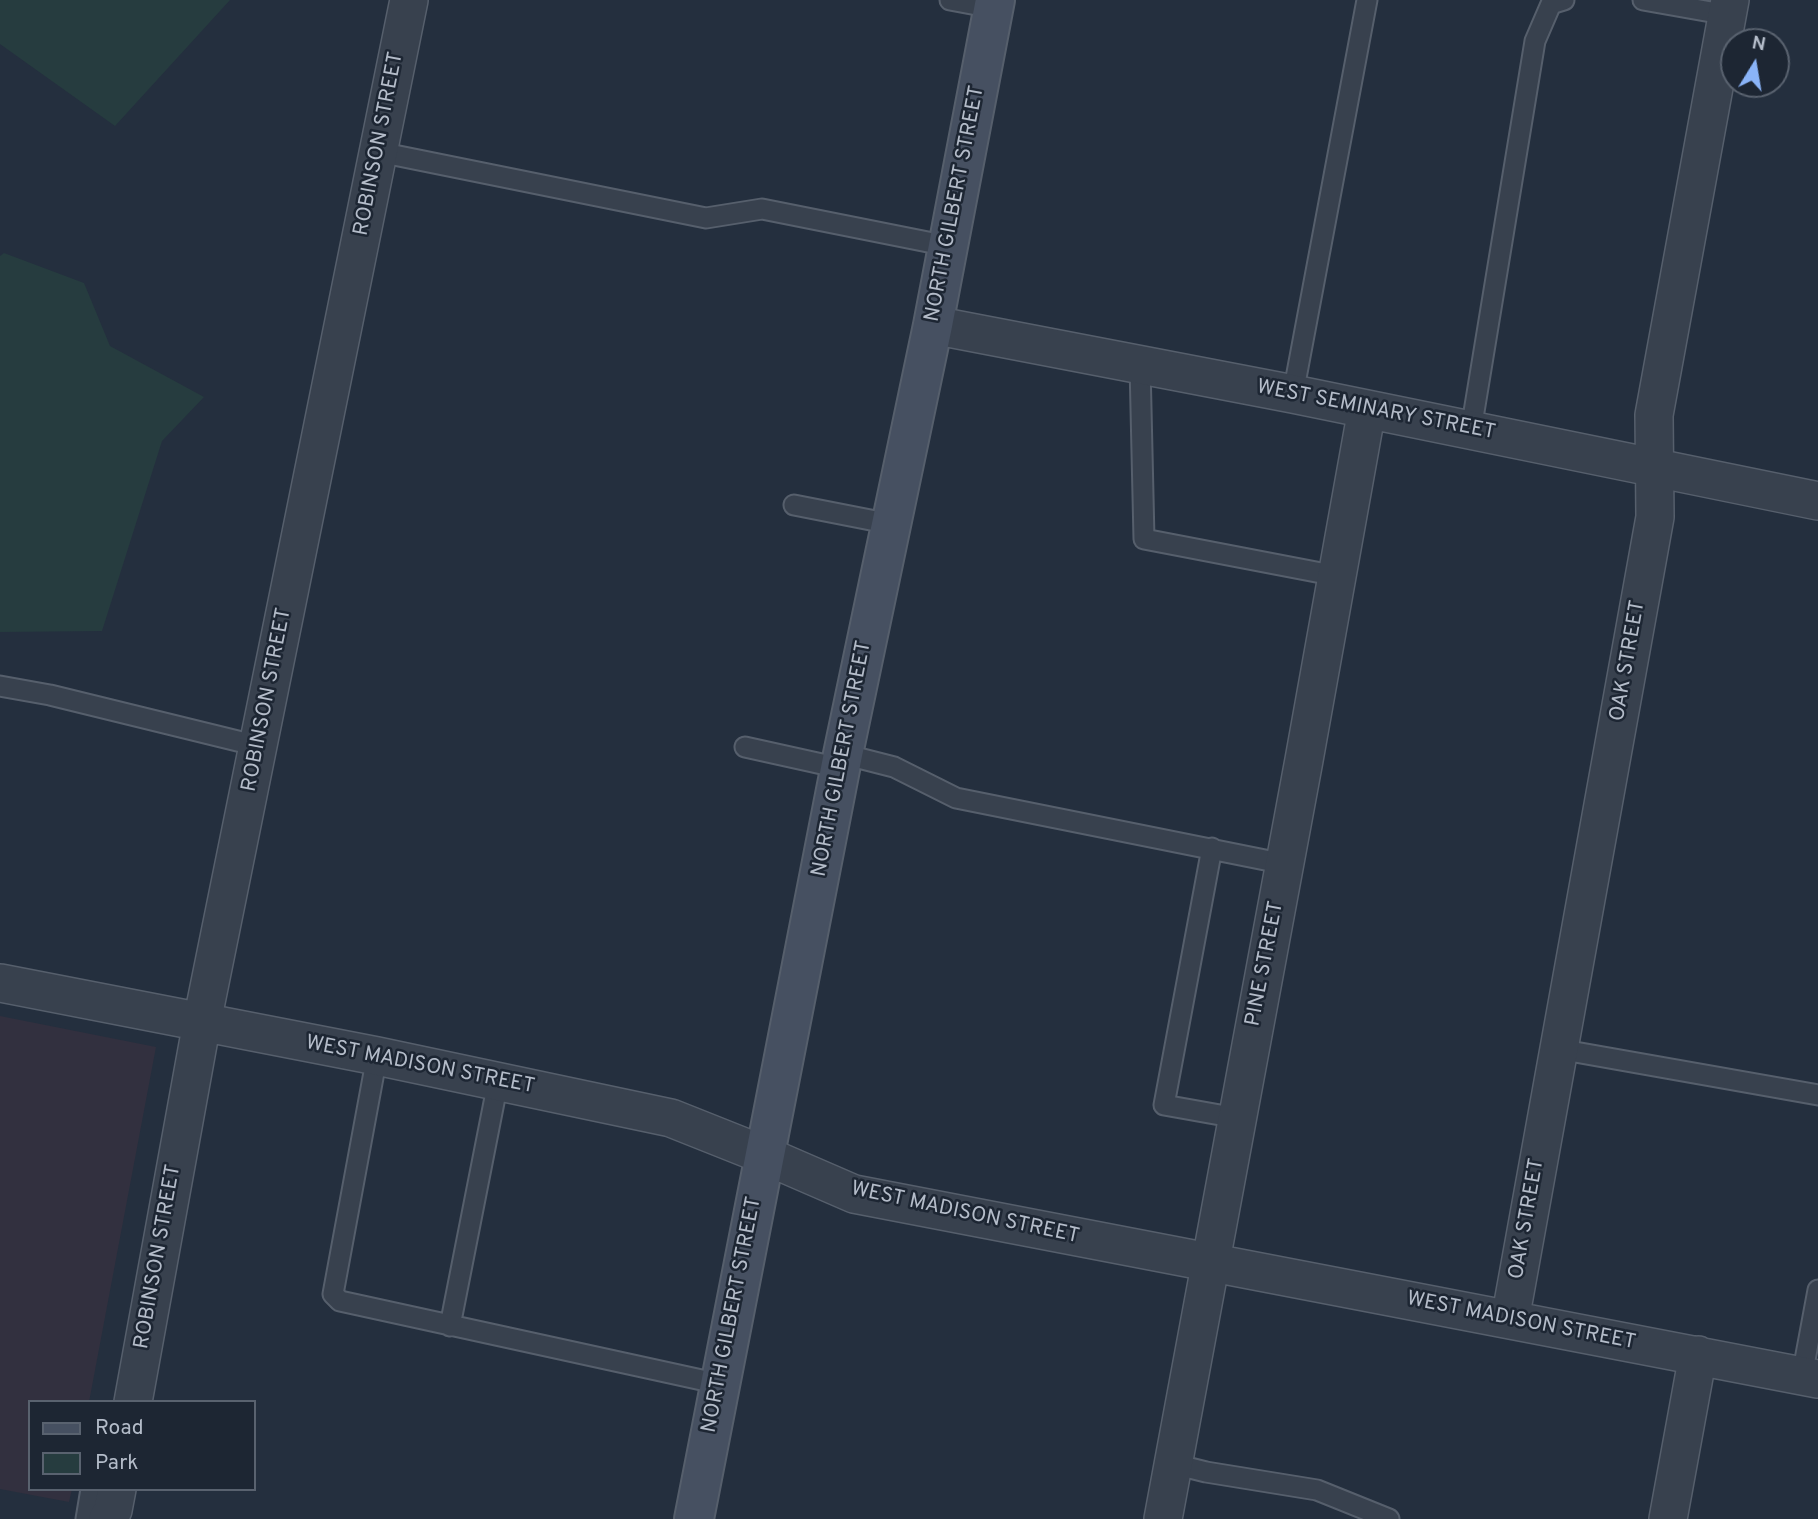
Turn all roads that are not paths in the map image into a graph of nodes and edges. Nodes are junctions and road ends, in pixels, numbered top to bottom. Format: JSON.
{"nodes":[{"id":1,"x":409,"y":0,"type":"edge"},
{"id":2,"x":950,"y":0,"type":"edge"},
{"id":3,"x":1367,"y":0,"type":"edge"},
{"id":4,"x":1564,"y":0,"type":"edge"},
{"id":5,"x":1643,"y":0,"type":"edge"},
{"id":6,"x":994,"y":4,"type":"edge"},
{"id":7,"x":1729,"y":8,"type":"edge"},
{"id":8,"x":379,"y":152,"type":"junction"},
{"id":9,"x":948,"y":246,"type":"junction"},
{"id":10,"x":933,"y":326,"type":"junction"},
{"id":11,"x":1140,"y":365,"type":"junction"},
{"id":12,"x":1293,"y":394,"type":"junction"},
{"id":13,"x":1367,"y":409,"type":"junction"},
{"id":14,"x":1471,"y":430,"type":"junction"},
{"id":15,"x":1654,"y":467,"type":"junction"},
{"id":16,"x":1818,"y":501,"type":"edge"},
{"id":17,"x":794,"y":505,"type":"dead end"},
{"id":18,"x":891,"y":524,"type":"junction"},
{"id":19,"x":1337,"y":576,"type":"junction"},
{"id":20,"x":0,"y":686,"type":"edge"},
{"id":21,"x":258,"y":746,"type":"junction"},
{"id":22,"x":745,"y":747,"type":"dead end"},
{"id":23,"x":842,"y":761,"type":"junction"},
{"id":24,"x":1212,"y":848,"type":"junction"},
{"id":25,"x":1285,"y":864,"type":"junction"},
{"id":26,"x":0,"y":983,"type":"edge"},
{"id":27,"x":202,"y":1022,"type":"junction"},
{"id":28,"x":1558,"y":1049,"type":"junction"},
{"id":29,"x":377,"y":1056,"type":"junction"},
{"id":30,"x":498,"y":1082,"type":"junction"},
{"id":31,"x":1818,"y":1095,"type":"edge"},
{"id":32,"x":1237,"y":1118,"type":"junction"},
{"id":33,"x":764,"y":1155,"type":"junction"},
{"id":34,"x":1212,"y":1262,"type":"junction"},
{"id":35,"x":1818,"y":1290,"type":"edge"},
{"id":36,"x":1510,"y":1320,"type":"junction"},
{"id":37,"x":450,"y":1325,"type":"junction"},
{"id":38,"x":1698,"y":1355,"type":"junction"},
{"id":39,"x":1810,"y":1378,"type":"edge"},
{"id":40,"x":720,"y":1384,"type":"junction"},
{"id":41,"x":133,"y":1400,"type":"edge"},
{"id":42,"x":1174,"y":1464,"type":"junction"},
{"id":43,"x":91,"y":1491,"type":"edge"},
{"id":44,"x":117,"y":1491,"type":"edge"},
{"id":45,"x":86,"y":1519,"type":"edge"},
{"id":46,"x":108,"y":1519,"type":"edge"},
{"id":47,"x":694,"y":1519,"type":"edge"},
{"id":48,"x":1163,"y":1519,"type":"edge"},
{"id":49,"x":1389,"y":1519,"type":"edge"},
{"id":50,"x":1668,"y":1519,"type":"edge"}],
"edges":[{"from":1,"to":8,"type":"street","name":"ROBINSON STREET"},
{"from":2,"to":6,"type":"lane"},
{"from":3,"to":12,"type":"lane"},
{"from":4,"to":14,"type":"lane"},
{"from":5,"to":7,"type":"lane"},
{"from":6,"to":9,"type":"main road","name":"NORTH GILBERT STREET"},
{"from":7,"to":15,"type":"street","name":"OAK STREET"},
{"from":8,"to":9,"type":"lane"},
{"from":8,"to":21,"type":"street","name":"ROBINSON STREET"},
{"from":9,"to":10,"type":"main road","name":"NORTH GILBERT STREET"},
{"from":10,"to":11,"type":"street","name":"WEST SEMINARY STREET"},
{"from":10,"to":18,"type":"main road","name":"NORTH GILBERT STREET"},
{"from":11,"to":12,"type":"street","name":"WEST SEMINARY STREET"},
{"from":11,"to":19,"type":"lane"},
{"from":12,"to":13,"type":"street","name":"WEST SEMINARY STREET"},
{"from":13,"to":14,"type":"street","name":"WEST SEMINARY STREET"},
{"from":13,"to":19,"type":"street","name":"PINE STREET"},
{"from":14,"to":15,"type":"street","name":"WEST SEMINARY STREET"},
{"from":15,"to":16,"type":"street","name":"WEST SEMINARY STREET"},
{"from":15,"to":28,"type":"street","name":"OAK STREET"},
{"from":17,"to":18,"type":"lane"},
{"from":18,"to":23,"type":"main road","name":"NORTH GILBERT STREET"},
{"from":19,"to":25,"type":"street","name":"PINE STREET"},
{"from":20,"to":21,"type":"lane"},
{"from":21,"to":27,"type":"street","name":"ROBINSON STREET"},
{"from":22,"to":23,"type":"lane"},
{"from":23,"to":24,"type":"lane"},
{"from":23,"to":33,"type":"main road","name":"NORTH GILBERT STREET"},
{"from":24,"to":25,"type":"lane"},
{"from":24,"to":32,"type":"lane"},
{"from":25,"to":32,"type":"street","name":"PINE STREET"},
{"from":26,"to":27,"type":"street","name":"WEST MADISON STREET"},
{"from":27,"to":29,"type":"street","name":"WEST MADISON STREET"},
{"from":27,"to":41,"type":"street","name":"ROBINSON STREET"},
{"from":28,"to":31,"type":"lane"},
{"from":28,"to":36,"type":"street","name":"OAK STREET"},
{"from":29,"to":30,"type":"street","name":"WEST MADISON STREET"},
{"from":29,"to":37,"type":"lane"},
{"from":30,"to":33,"type":"street","name":"WEST MADISON STREET"},
{"from":30,"to":37,"type":"lane"},
{"from":32,"to":34,"type":"street","name":"PINE STREET"},
{"from":33,"to":34,"type":"street","name":"WEST MADISON STREET"},
{"from":33,"to":40,"type":"main road","name":"NORTH GILBERT STREET"},
{"from":34,"to":36,"type":"street","name":"WEST MADISON STREET"},
{"from":34,"to":42,"type":"street","name":"PINE STREET"},
{"from":35,"to":39,"type":"lane"},
{"from":36,"to":38,"type":"street","name":"WEST MADISON STREET"},
{"from":37,"to":40,"type":"lane"},
{"from":38,"to":39,"type":"street","name":"WEST MADISON STREET"},
{"from":38,"to":50,"type":"street"},
{"from":40,"to":47,"type":"main road","name":"NORTH GILBERT STREET"},
{"from":42,"to":48,"type":"street","name":"PINE STREET"},
{"from":42,"to":49,"type":"lane"},
{"from":43,"to":45,"type":"lane"},
{"from":44,"to":46,"type":"street"}]}
